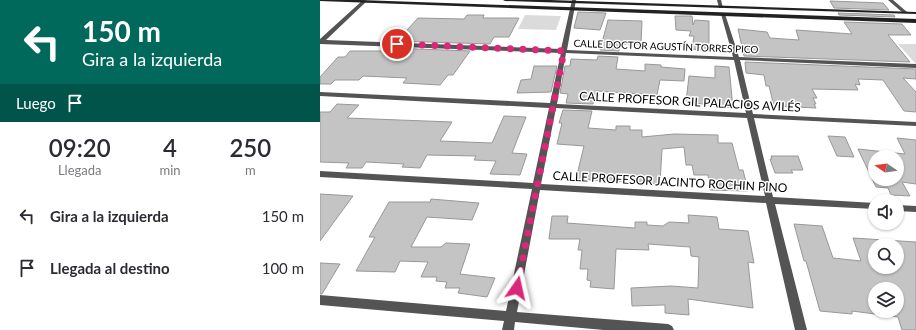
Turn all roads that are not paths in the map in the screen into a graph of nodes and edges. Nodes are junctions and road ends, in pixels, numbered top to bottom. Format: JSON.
{"nodes":[{"id":1,"x":320,"y":0,"type":"edge"},
{"id":2,"x":505,"y":0,"type":"edge"},
{"id":3,"x":719,"y":0,"type":"edge"},
{"id":4,"x":890,"y":0,"type":"edge"},
{"id":5,"x":364,"y":1,"type":"junction"},
{"id":6,"x":573,"y":4,"type":"edge"},
{"id":7,"x":722,"y":10,"type":"junction"},
{"id":8,"x":905,"y":12,"type":"junction"},
{"id":9,"x":916,"y":13,"type":"edge"},
{"id":10,"x":916,"y":21,"type":"edge"},
{"id":11,"x":320,"y":41,"type":"edge"},
{"id":12,"x":564,"y":51,"type":"junction"},
{"id":13,"x":736,"y":58,"type":"junction"},
{"id":14,"x":916,"y":66,"type":"edge"},
{"id":15,"x":320,"y":94,"type":"edge"},
{"id":16,"x":553,"y":106,"type":"junction"},
{"id":17,"x":750,"y":116,"type":"junction"},
{"id":18,"x":916,"y":124,"type":"edge"},
{"id":19,"x":320,"y":174,"type":"edge"},
{"id":20,"x":537,"y":187,"type":"junction"},
{"id":21,"x":770,"y":199,"type":"junction"},
{"id":22,"x":868,"y":206,"type":"edge"},
{"id":23,"x":904,"y":208,"type":"edge"},
{"id":24,"x":916,"y":209,"type":"edge"},
{"id":25,"x":320,"y":300,"type":"edge"},
{"id":26,"x":511,"y":316,"type":"junction"},
{"id":27,"x":508,"y":330,"type":"edge"},
{"id":28,"x":668,"y":330,"type":"edge"},
{"id":29,"x":802,"y":330,"type":"edge"}],
"edges":[{"from":1,"to":5,"type":"street"},
{"from":2,"to":6,"type":"street"},
{"from":3,"to":7,"type":"street"},
{"from":4,"to":8,"type":"street"},
{"from":5,"to":6,"type":"street"},
{"from":5,"to":11,"type":"street"},
{"from":6,"to":7,"type":"street"},
{"from":6,"to":12,"type":"street"},
{"from":7,"to":8,"type":"street"},
{"from":7,"to":10,"type":"street"},
{"from":7,"to":13,"type":"street"},
{"from":8,"to":9,"type":"street"},
{"from":11,"to":12,"type":"street","name":"CALLE DOCTOR AGUSTÍN TORRES PICO"},
{"from":12,"to":13,"type":"street","name":"CALLE DOCTOR AGUSTÍN TORRES PICO"},
{"from":12,"to":16,"type":"street"},
{"from":13,"to":14,"type":"street","name":"CALLE DOCTOR AGUSTÍN TORRES PICO"},
{"from":13,"to":17,"type":"street"},
{"from":15,"to":16,"type":"street","name":"CALLE PROFESOR GIL PALACIOS AVILÉS"},
{"from":16,"to":17,"type":"street","name":"CALLE PROFESOR GIL PALACIOS AVILÉS"},
{"from":16,"to":20,"type":"street"},
{"from":17,"to":18,"type":"street","name":"CALLE PROFESOR GIL PALACIOS AVILÉS"},
{"from":17,"to":21,"type":"street"},
{"from":19,"to":20,"type":"street","name":"CALLE PROFESOR JACINTO ROCHIN PINO"},
{"from":20,"to":21,"type":"street","name":"CALLE PROFESOR JACINTO ROCHIN PINO"},
{"from":20,"to":26,"type":"street"},
{"from":21,"to":22,"type":"street","name":"CALLE PROFESOR JACINTO ROCHIN PINO"},
{"from":21,"to":29,"type":"street"},
{"from":23,"to":24,"type":"street"},
{"from":25,"to":26,"type":"street"},
{"from":26,"to":27,"type":"street"},
{"from":26,"to":28,"type":"street"}]}
